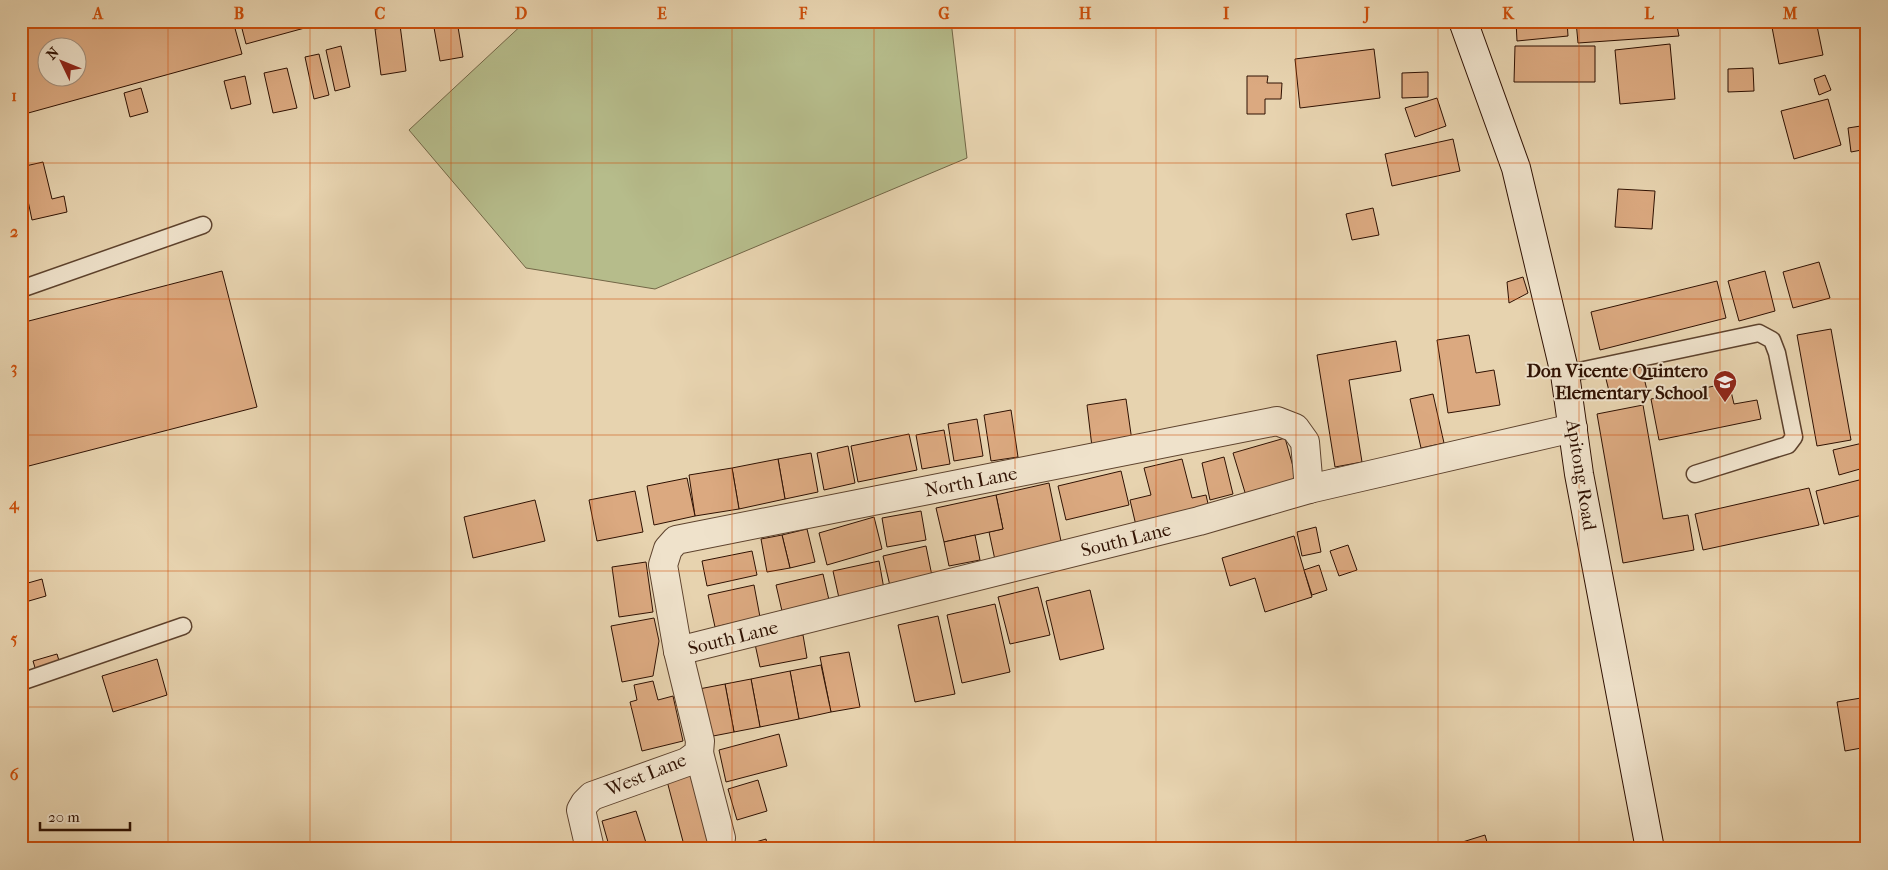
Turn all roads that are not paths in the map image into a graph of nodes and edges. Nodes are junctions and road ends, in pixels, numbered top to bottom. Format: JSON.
{"nodes":[{"id":1,"x":1463,"y":21,"type":"edge"},
{"id":2,"x":202,"y":225,"type":"dead end"},
{"id":3,"x":21,"y":289,"type":"edge"},
{"id":4,"x":1565,"y":374,"type":"junction"},
{"id":5,"x":1573,"y":428,"type":"junction"},
{"id":6,"x":1695,"y":474,"type":"dead end"},
{"id":7,"x":1309,"y":489,"type":"junction"},
{"id":8,"x":668,"y":550,"type":"joint"},
{"id":9,"x":183,"y":626,"type":"dead end"},
{"id":10,"x":678,"y":651,"type":"junction"},
{"id":11,"x":21,"y":682,"type":"edge"},
{"id":12,"x":699,"y":753,"type":"junction"},
{"id":13,"x":721,"y":838,"type":"dead end"},
{"id":14,"x":590,"y":849,"type":"edge"},
{"id":15,"x":1650,"y":849,"type":"edge"}],
"edges":[{"from":1,"to":4,"type":"street","name":"Apitong Road"},
{"from":2,"to":3,"type":"lane"},
{"from":4,"to":5,"type":"street","name":"Apitong Road"},
{"from":4,"to":6,"type":"lane"},
{"from":5,"to":7,"type":"street","name":"South Lane"},
{"from":5,"to":15,"type":"street","name":"Apitong Road"},
{"from":7,"to":8,"type":"street","name":"North Lane"},
{"from":7,"to":10,"type":"street","name":"South Lane"},
{"from":8,"to":10,"type":"street","name":"West Lane"},
{"from":9,"to":11,"type":"lane"},
{"from":10,"to":12,"type":"street","name":"West Lane"},
{"from":12,"to":13,"type":"street"},
{"from":12,"to":14,"type":"street","name":"West Lane"}]}
